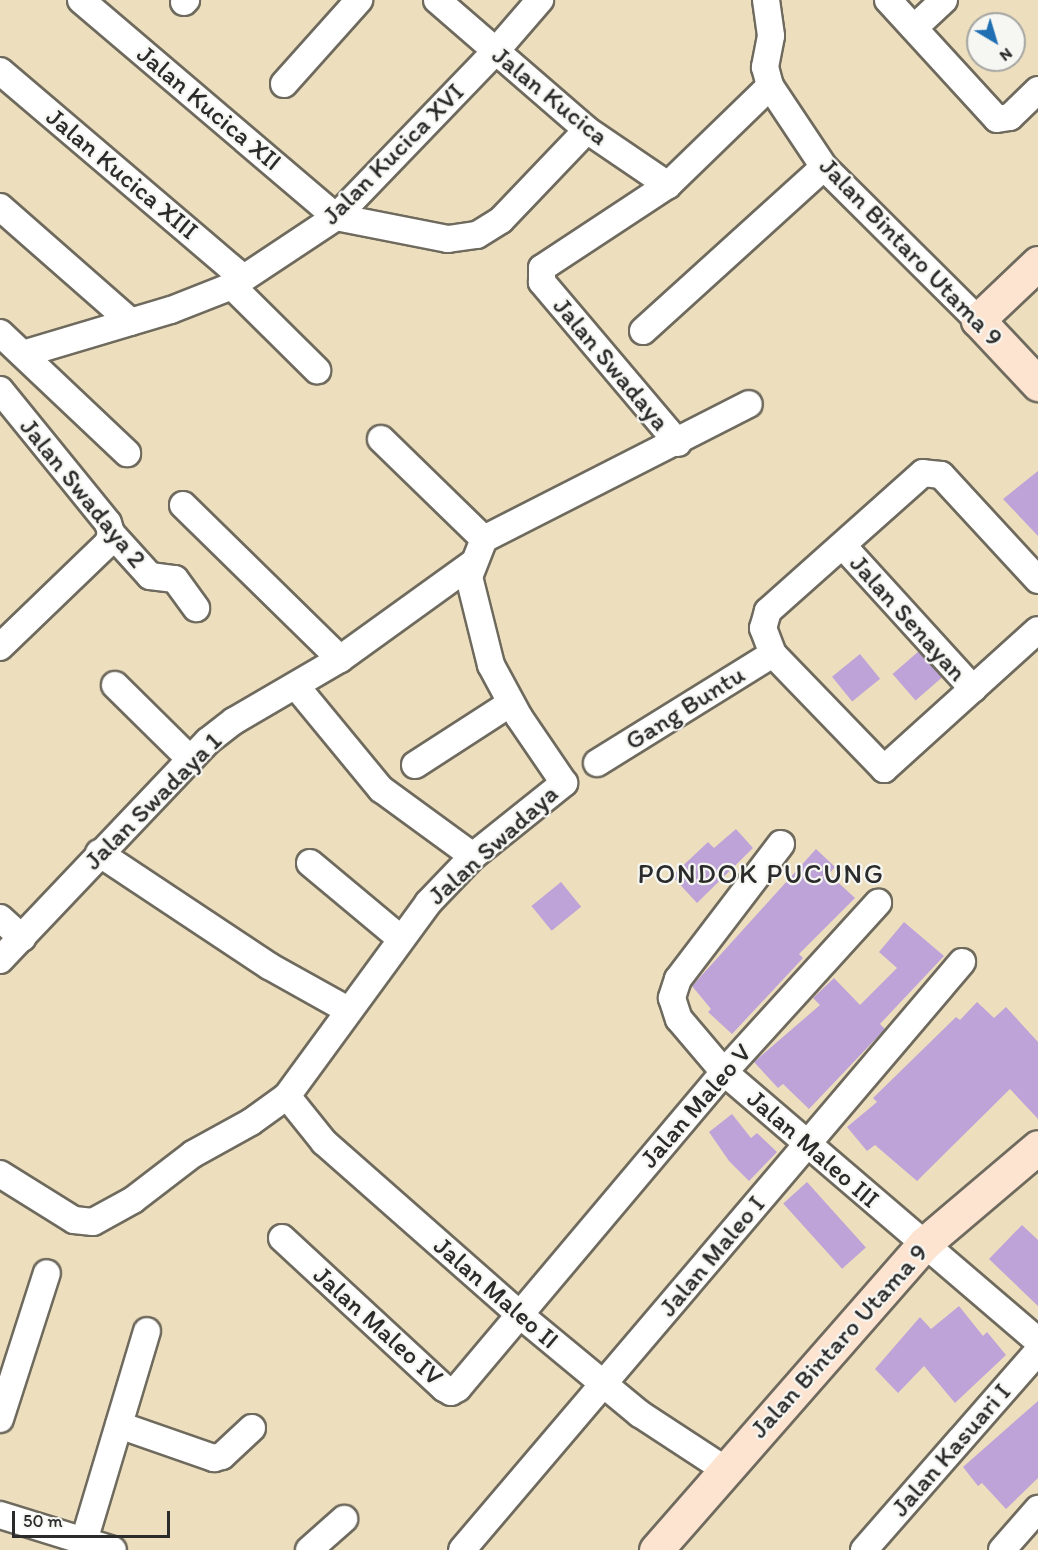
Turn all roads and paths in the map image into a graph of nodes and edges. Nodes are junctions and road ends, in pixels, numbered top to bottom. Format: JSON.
{"nodes":[{"id":1,"x":81,"y":0,"type":"edge"},
{"id":2,"x":360,"y":0,"type":"edge"},
{"id":3,"x":437,"y":0,"type":"edge"},
{"id":4,"x":540,"y":0,"type":"edge"},
{"id":5,"x":766,"y":0,"type":"edge"},
{"id":6,"x":888,"y":0,"type":"edge"},
{"id":7,"x":944,"y":0,"type":"edge"},
{"id":8,"x":914,"y":28,"type":"junction"},
{"id":9,"x":495,"y":52,"type":"junction"},
{"id":10,"x":0,"y":71,"type":"edge"},
{"id":11,"x":284,"y":84,"type":"dead end"},
{"id":12,"x":770,"y":86,"type":"junction"},
{"id":13,"x":1038,"y":90,"type":"edge"},
{"id":14,"x":587,"y":130,"type":"junction"},
{"id":15,"x":824,"y":167,"type":"junction"},
{"id":16,"x":668,"y":185,"type":"junction"},
{"id":17,"x":0,"y":207,"type":"edge"},
{"id":18,"x":336,"y":217,"type":"junction"},
{"id":19,"x":1038,"y":263,"type":"edge"},
{"id":20,"x":238,"y":282,"type":"junction"},
{"id":21,"x":1038,"y":293,"type":"edge"},
{"id":22,"x":131,"y":322,"type":"junction"},
{"id":23,"x":985,"y":327,"type":"junction"},
{"id":24,"x":643,"y":331,"type":"dead end"},
{"id":25,"x":0,"y":333,"type":"edge"},
{"id":26,"x":23,"y":354,"type":"junction"},
{"id":27,"x":318,"y":370,"type":"dead end"},
{"id":28,"x":1038,"y":384,"type":"edge"},
{"id":29,"x":0,"y":390,"type":"edge"},
{"id":30,"x":749,"y":404,"type":"dead end"},
{"id":31,"x":381,"y":439,"type":"dead end"},
{"id":32,"x":678,"y":443,"type":"junction"},
{"id":33,"x":127,"y":453,"type":"dead end"},
{"id":34,"x":183,"y":505,"type":"dead end"},
{"id":35,"x":111,"y":533,"type":"junction"},
{"id":36,"x":484,"y":539,"type":"junction"},
{"id":37,"x":844,"y":547,"type":"junction"},
{"id":38,"x":473,"y":562,"type":"junction"},
{"id":39,"x":1038,"y":580,"type":"edge"},
{"id":40,"x":196,"y":608,"type":"dead end"},
{"id":41,"x":1038,"y":630,"type":"edge"},
{"id":42,"x":0,"y":647,"type":"edge"},
{"id":43,"x":773,"y":654,"type":"junction"},
{"id":44,"x":340,"y":659,"type":"junction"},
{"id":45,"x":115,"y":685,"type":"dead end"},
{"id":46,"x":296,"y":686,"type":"junction"},
{"id":47,"x":973,"y":689,"type":"junction"},
{"id":48,"x":511,"y":703,"type":"junction"},
{"id":49,"x":189,"y":758,"type":"junction"},
{"id":50,"x":597,"y":763,"type":"dead end"},
{"id":51,"x":415,"y":765,"type":"dead end"},
{"id":52,"x":781,"y":844,"type":"dead end"},
{"id":53,"x":99,"y":853,"type":"junction"},
{"id":54,"x":473,"y":856,"type":"junction"},
{"id":55,"x":310,"y":863,"type":"dead end"},
{"id":56,"x":878,"y":903,"type":"dead end"},
{"id":57,"x":0,"y":918,"type":"edge"},
{"id":58,"x":22,"y":938,"type":"junction"},
{"id":59,"x":400,"y":938,"type":"junction"},
{"id":60,"x":0,"y":960,"type":"edge"},
{"id":61,"x":962,"y":962,"type":"dead end"},
{"id":62,"x":348,"y":1010,"type":"junction"},
{"id":63,"x":724,"y":1072,"type":"junction"},
{"id":64,"x":287,"y":1096,"type":"junction"},
{"id":65,"x":806,"y":1144,"type":"junction"},
{"id":66,"x":1038,"y":1148,"type":"edge"},
{"id":67,"x":0,"y":1173,"type":"edge"},
{"id":68,"x":282,"y":1238,"type":"dead end"},
{"id":69,"x":925,"y":1243,"type":"junction"},
{"id":70,"x":47,"y":1273,"type":"dead end"},
{"id":71,"x":519,"y":1314,"type":"junction"},
{"id":72,"x":147,"y":1331,"type":"dead end"},
{"id":73,"x":1038,"y":1341,"type":"edge"},
{"id":74,"x":1038,"y":1351,"type":"edge"},
{"id":75,"x":603,"y":1384,"type":"junction"},
{"id":76,"x":0,"y":1419,"type":"edge"},
{"id":77,"x":118,"y":1425,"type":"junction"},
{"id":78,"x":252,"y":1428,"type":"dead end"},
{"id":79,"x":724,"y":1469,"type":"junction"},
{"id":80,"x":1038,"y":1509,"type":"edge"},
{"id":81,"x":0,"y":1515,"type":"edge"},
{"id":82,"x":344,"y":1519,"type":"dead end"},
{"id":83,"x":84,"y":1541,"type":"junction"},
{"id":84,"x":113,"y":1550,"type":"edge"},
{"id":85,"x":309,"y":1550,"type":"edge"},
{"id":86,"x":462,"y":1550,"type":"edge"},
{"id":87,"x":656,"y":1550,"type":"edge"},
{"id":88,"x":864,"y":1550,"type":"edge"},
{"id":89,"x":1002,"y":1550,"type":"edge"}],
"edges":[{"from":1,"to":18,"type":"street","name":"Jalan Kucica XII"},
{"from":2,"to":11,"type":"street"},
{"from":3,"to":9,"type":"street","name":"Jalan Kucica"},
{"from":4,"to":9,"type":"street","name":"Jalan Kucica XVI"},
{"from":5,"to":12,"type":"street"},
{"from":6,"to":8,"type":"street"},
{"from":7,"to":8,"type":"street"},
{"from":8,"to":13,"type":"street"},
{"from":9,"to":14,"type":"street","name":"Jalan Kucica"},
{"from":9,"to":18,"type":"street","name":"Jalan Kucica XVI"},
{"from":10,"to":20,"type":"street","name":"Jalan Kucica XIII"},
{"from":12,"to":15,"type":"street","name":"Jalan Bintaro Utama 9"},
{"from":12,"to":16,"type":"street","name":"Jalan Swadaya"},
{"from":14,"to":16,"type":"street","name":"Jalan Kucica"},
{"from":14,"to":18,"type":"street"},
{"from":15,"to":23,"type":"street","name":"Jalan Bintaro Utama 9"},
{"from":15,"to":24,"type":"street"},
{"from":16,"to":32,"type":"street","name":"Jalan Swadaya"},
{"from":17,"to":22,"type":"street"},
{"from":18,"to":20,"type":"street","name":"Jalan Kucica XVI"},
{"from":19,"to":23,"type":"street"},
{"from":20,"to":22,"type":"street","name":"Jalan Kucica XVI"},
{"from":20,"to":27,"type":"street","name":"Jalan Kucica XIII"},
{"from":21,"to":23,"type":"street"},
{"from":22,"to":26,"type":"street","name":"Jalan Kucica XVI"},
{"from":23,"to":28,"type":"street","name":"Jalan Bintaro Utama 9"},
{"from":25,"to":26,"type":"street"},
{"from":26,"to":33,"type":"street"},
{"from":29,"to":35,"type":"street","name":"Jalan Swadaya 2"},
{"from":30,"to":32,"type":"street"},
{"from":31,"to":36,"type":"street"},
{"from":32,"to":36,"type":"street","name":"Jalan Swadaya"},
{"from":34,"to":44,"type":"street"},
{"from":35,"to":40,"type":"street","name":"Jalan Swadaya 2"},
{"from":35,"to":42,"type":"street"},
{"from":36,"to":38,"type":"street","name":"Jalan Swadaya"},
{"from":37,"to":39,"type":"street","name":"Jalan Senayan"},
{"from":37,"to":43,"type":"street","name":"Jalan Senayan"},
{"from":37,"to":47,"type":"street","name":"Jalan Senayan"},
{"from":38,"to":44,"type":"street","name":"Jalan Swadaya 1"},
{"from":38,"to":48,"type":"street","name":"Jalan Swadaya"},
{"from":41,"to":47,"type":"street","name":"Jalan Senayan"},
{"from":43,"to":47,"type":"street","name":"Jalan Senayan"},
{"from":43,"to":50,"type":"street","name":"Gang Buntu"},
{"from":44,"to":46,"type":"street","name":"Jalan Swadaya 1"},
{"from":45,"to":49,"type":"street"},
{"from":46,"to":49,"type":"street","name":"Jalan Swadaya 1"},
{"from":46,"to":54,"type":"street"},
{"from":48,"to":51,"type":"street"},
{"from":48,"to":54,"type":"street","name":"Jalan Swadaya"},
{"from":49,"to":53,"type":"street","name":"Jalan Swadaya 1"},
{"from":52,"to":63,"type":"street","name":"Jalan Maleo III"},
{"from":53,"to":58,"type":"street","name":"Jalan Swadaya 1"},
{"from":53,"to":62,"type":"street"},
{"from":54,"to":59,"type":"street","name":"Jalan Swadaya"},
{"from":55,"to":59,"type":"street"},
{"from":56,"to":63,"type":"street","name":"Jalan Maleo V"},
{"from":57,"to":58,"type":"street"},
{"from":58,"to":60,"type":"street","name":"Jalan Swadaya 1"},
{"from":59,"to":62,"type":"street","name":"Jalan Swadaya"},
{"from":61,"to":65,"type":"street","name":"Jalan Maleo I"},
{"from":62,"to":64,"type":"street","name":"Jalan Swadaya"},
{"from":63,"to":65,"type":"street","name":"Jalan Maleo III"},
{"from":63,"to":71,"type":"street","name":"Jalan Maleo V"},
{"from":64,"to":67,"type":"street","name":"Jalan Swadaya"},
{"from":64,"to":71,"type":"street","name":"Jalan Maleo II"},
{"from":65,"to":69,"type":"street","name":"Jalan Maleo III"},
{"from":65,"to":75,"type":"street","name":"Jalan Maleo I"},
{"from":66,"to":69,"type":"street","name":"Jalan Bintaro Utama 9"},
{"from":68,"to":71,"type":"street","name":"Jalan Maleo IV"},
{"from":69,"to":73,"type":"street"},
{"from":69,"to":79,"type":"street","name":"Jalan Bintaro Utama 9"},
{"from":70,"to":76,"type":"street"},
{"from":71,"to":75,"type":"street","name":"Jalan Maleo II"},
{"from":72,"to":77,"type":"street"},
{"from":74,"to":88,"type":"street","name":"Jalan Kasuari I"},
{"from":75,"to":79,"type":"street","name":"Jalan Maleo II"},
{"from":75,"to":86,"type":"street","name":"Jalan Maleo I"},
{"from":77,"to":78,"type":"street"},
{"from":77,"to":83,"type":"street"},
{"from":79,"to":87,"type":"street","name":"Jalan Bintaro Utama 9"},
{"from":80,"to":89,"type":"street"},
{"from":81,"to":83,"type":"street"},
{"from":82,"to":85,"type":"street"},
{"from":83,"to":84,"type":"street"}]}
